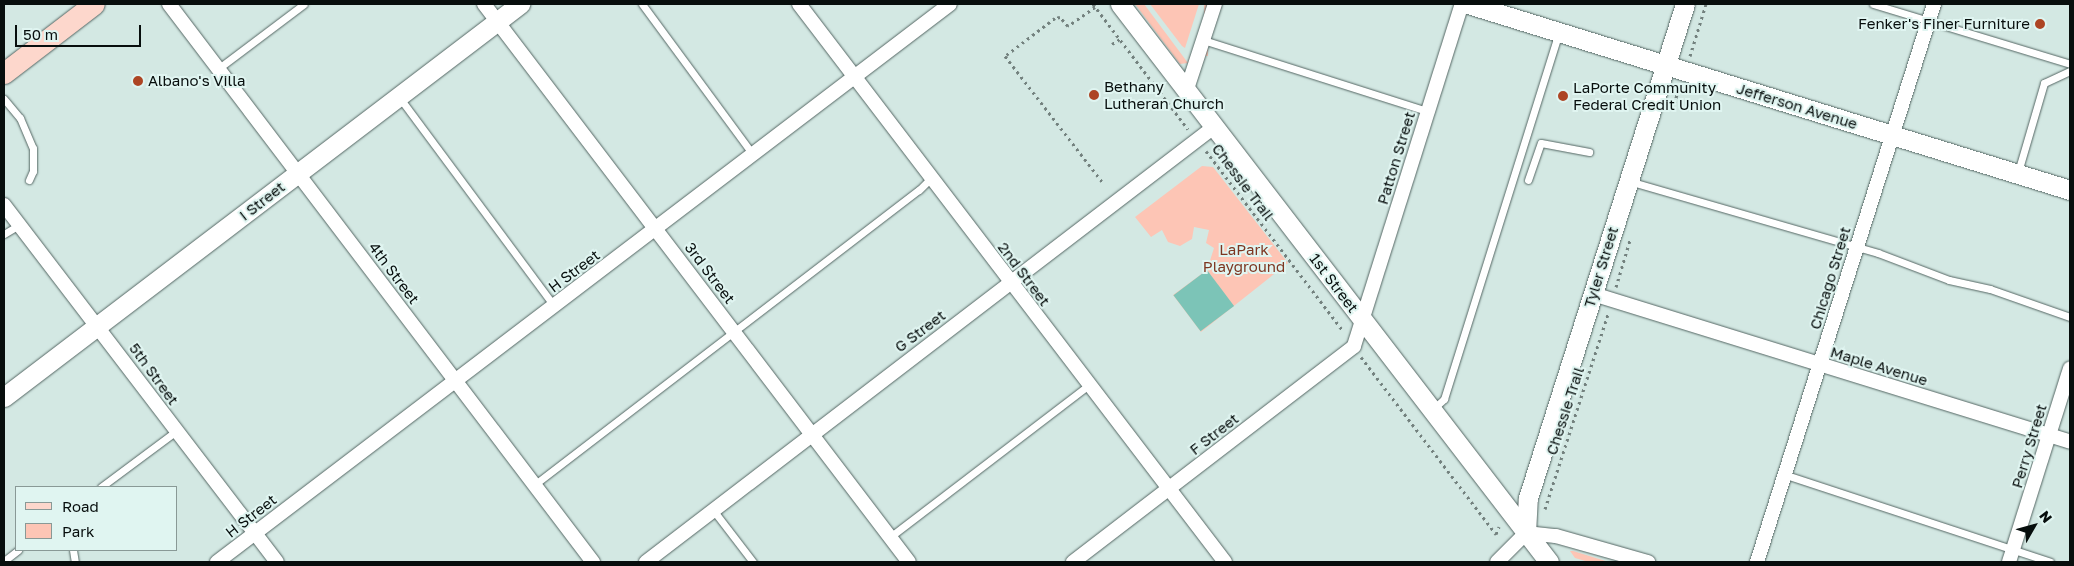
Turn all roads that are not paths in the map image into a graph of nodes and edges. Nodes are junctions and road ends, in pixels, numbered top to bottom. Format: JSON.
{"nodes":[{"id":1,"x":94,"y":4,"type":"edge"},
{"id":2,"x":169,"y":4,"type":"edge"},
{"id":3,"x":304,"y":4,"type":"edge"},
{"id":4,"x":484,"y":4,"type":"edge"},
{"id":5,"x":520,"y":4,"type":"edge"},
{"id":6,"x":642,"y":4,"type":"edge"},
{"id":7,"x":798,"y":4,"type":"edge"},
{"id":8,"x":950,"y":4,"type":"edge"},
{"id":9,"x":1120,"y":4,"type":"edge"},
{"id":10,"x":1215,"y":4,"type":"edge"},
{"id":11,"x":1462,"y":4,"type":"edge"},
{"id":12,"x":1468,"y":4,"type":"edge"},
{"id":13,"x":1685,"y":4,"type":"edge"},
{"id":14,"x":1873,"y":4,"type":"edge"},
{"id":15,"x":1934,"y":4,"type":"edge"},
{"id":16,"x":1929,"y":20,"type":"junction"},
{"id":17,"x":498,"y":21,"type":"junction"},
{"id":18,"x":1559,"y":32,"type":"junction"},
{"id":19,"x":1203,"y":40,"type":"junction"},
{"id":20,"x":2070,"y":64,"type":"edge"},
{"id":21,"x":1664,"y":65,"type":"junction"},
{"id":22,"x":219,"y":68,"type":"junction"},
{"id":23,"x":2070,"y":71,"type":"edge"},
{"id":24,"x":4,"y":73,"type":"edge"},
{"id":25,"x":855,"y":77,"type":"junction"},
{"id":26,"x":1186,"y":92,"type":"junction"},
{"id":27,"x":398,"y":97,"type":"junction"},
{"id":28,"x":4,"y":99,"type":"edge"},
{"id":29,"x":1427,"y":111,"type":"junction"},
{"id":30,"x":1214,"y":127,"type":"junction"},
{"id":31,"x":1892,"y":135,"type":"junction"},
{"id":32,"x":1589,"y":152,"type":"dead end"},
{"id":33,"x":752,"y":153,"type":"junction"},
{"id":34,"x":298,"y":173,"type":"junction"},
{"id":35,"x":2018,"y":173,"type":"junction"},
{"id":36,"x":931,"y":178,"type":"junction"},
{"id":37,"x":28,"y":180,"type":"dead end"},
{"id":38,"x":1528,"y":180,"type":"dead end"},
{"id":39,"x":1628,"y":181,"type":"junction"},
{"id":40,"x":2070,"y":190,"type":"edge"},
{"id":41,"x":4,"y":205,"type":"edge"},
{"id":42,"x":19,"y":225,"type":"junction"},
{"id":43,"x":656,"y":229,"type":"junction"},
{"id":44,"x":4,"y":234,"type":"edge"},
{"id":45,"x":1857,"y":248,"type":"junction"},
{"id":46,"x":1010,"y":283,"type":"junction"},
{"id":47,"x":1593,"y":294,"type":"junction"},
{"id":48,"x":554,"y":306,"type":"junction"},
{"id":49,"x":2070,"y":316,"type":"edge"},
{"id":50,"x":1363,"y":322,"type":"junction"},
{"id":51,"x":98,"y":327,"type":"junction"},
{"id":52,"x":733,"y":330,"type":"junction"},
{"id":53,"x":1820,"y":365,"type":"junction"},
{"id":54,"x":2070,"y":368,"type":"edge"},
{"id":55,"x":455,"y":382,"type":"junction"},
{"id":56,"x":1089,"y":385,"type":"junction"},
{"id":57,"x":4,"y":397,"type":"edge"},
{"id":58,"x":1431,"y":412,"type":"junction"},
{"id":59,"x":176,"y":431,"type":"junction"},
{"id":60,"x":813,"y":434,"type":"junction"},
{"id":61,"x":2050,"y":434,"type":"junction"},
{"id":62,"x":2070,"y":442,"type":"edge"},
{"id":63,"x":1786,"y":475,"type":"junction"},
{"id":64,"x":102,"y":486,"type":"edge"},
{"id":65,"x":532,"y":486,"type":"junction"},
{"id":66,"x":1169,"y":489,"type":"junction"},
{"id":67,"x":713,"y":510,"type":"junction"},
{"id":68,"x":1526,"y":533,"type":"junction"},
{"id":69,"x":255,"y":534,"type":"junction"},
{"id":70,"x":890,"y":537,"type":"junction"},
{"id":71,"x":17,"y":551,"type":"edge"},
{"id":72,"x":2011,"y":557,"type":"edge"},
{"id":73,"x":4,"y":561,"type":"edge"},
{"id":74,"x":217,"y":562,"type":"edge"},
{"id":75,"x":277,"y":562,"type":"edge"},
{"id":76,"x":593,"y":562,"type":"edge"},
{"id":77,"x":646,"y":562,"type":"edge"},
{"id":78,"x":753,"y":562,"type":"edge"},
{"id":79,"x":909,"y":562,"type":"edge"},
{"id":80,"x":1073,"y":562,"type":"edge"},
{"id":81,"x":1225,"y":562,"type":"edge"},
{"id":82,"x":1497,"y":562,"type":"edge"},
{"id":83,"x":1549,"y":562,"type":"edge"},
{"id":84,"x":1648,"y":562,"type":"edge"},
{"id":85,"x":1757,"y":562,"type":"edge"},
{"id":86,"x":2050,"y":562,"type":"edge"}],
"edges":[{"from":1,"to":24,"type":"main road"},
{"from":2,"to":22,"type":"street","name":"4th Street"},
{"from":3,"to":22,"type":"lane"},
{"from":4,"to":17,"type":"street","name":"3rd Street"},
{"from":5,"to":17,"type":"street","name":"I Street"},
{"from":6,"to":33,"type":"lane"},
{"from":7,"to":25,"type":"street","name":"2nd Street"},
{"from":8,"to":25,"type":"street","name":"H Street"},
{"from":9,"to":26,"type":"street","name":"1st Street"},
{"from":10,"to":19,"type":"street"},
{"from":11,"to":29,"type":"street","name":"Patton Street"},
{"from":12,"to":18,"type":"street","name":"Jefferson Avenue"},
{"from":13,"to":21,"type":"street","name":"Tyler Street"},
{"from":14,"to":16,"type":"lane"},
{"from":15,"to":16,"type":"street","name":"Chicago Street"},
{"from":16,"to":20,"type":"lane"},
{"from":16,"to":31,"type":"street","name":"Chicago Street"},
{"from":17,"to":27,"type":"street","name":"I Street"},
{"from":17,"to":43,"type":"street","name":"3rd Street"},
{"from":18,"to":21,"type":"street","name":"Jefferson Avenue"},
{"from":18,"to":58,"type":"lane"},
{"from":19,"to":26,"type":"street"},
{"from":19,"to":29,"type":"lane"},
{"from":21,"to":31,"type":"street","name":"Jefferson Avenue"},
{"from":21,"to":39,"type":"street","name":"Tyler Street"},
{"from":22,"to":34,"type":"street","name":"4th Street"},
{"from":23,"to":35,"type":"lane"},
{"from":25,"to":33,"type":"street","name":"H Street"},
{"from":25,"to":36,"type":"street","name":"2nd Street"},
{"from":26,"to":30,"type":"street","name":"1st Street"},
{"from":27,"to":34,"type":"street","name":"I Street"},
{"from":27,"to":48,"type":"lane"},
{"from":28,"to":37,"type":"lane"},
{"from":29,"to":50,"type":"street","name":"Patton Street"},
{"from":30,"to":46,"type":"street","name":"G Street"},
{"from":30,"to":50,"type":"street","name":"1st Street"},
{"from":31,"to":35,"type":"street","name":"Jefferson Avenue"},
{"from":31,"to":45,"type":"street","name":"Chicago Street"},
{"from":32,"to":38,"type":"lane"},
{"from":33,"to":43,"type":"street","name":"H Street"},
{"from":34,"to":51,"type":"street","name":"I Street"},
{"from":34,"to":55,"type":"street","name":"4th Street"},
{"from":35,"to":40,"type":"street","name":"Jefferson Avenue"},
{"from":36,"to":46,"type":"street","name":"2nd Street"},
{"from":36,"to":52,"type":"lane"},
{"from":39,"to":45,"type":"lane"},
{"from":39,"to":47,"type":"street","name":"Tyler Street"},
{"from":41,"to":42,"type":"street","name":"5th Street"},
{"from":42,"to":44,"type":"lane"},
{"from":42,"to":51,"type":"street","name":"5th Street"},
{"from":43,"to":48,"type":"street","name":"H Street"},
{"from":43,"to":52,"type":"street","name":"3rd Street"},
{"from":45,"to":49,"type":"lane"},
{"from":45,"to":53,"type":"street","name":"Chicago Street"},
{"from":46,"to":56,"type":"street","name":"2nd Street"},
{"from":46,"to":60,"type":"street","name":"G Street"},
{"from":47,"to":53,"type":"street","name":"Maple Avenue"},
{"from":47,"to":68,"type":"street","name":"Tyler Street"},
{"from":48,"to":55,"type":"street","name":"H Street"},
{"from":50,"to":58,"type":"street","name":"1st Street"},
{"from":50,"to":66,"type":"street","name":"F Street"},
{"from":51,"to":57,"type":"street","name":"I Street"},
{"from":51,"to":59,"type":"street","name":"5th Street"},
{"from":52,"to":60,"type":"street","name":"3rd Street"},
{"from":52,"to":65,"type":"lane"},
{"from":53,"to":61,"type":"street","name":"Maple Avenue"},
{"from":53,"to":63,"type":"street","name":"Chicago Street"},
{"from":54,"to":61,"type":"street","name":"Perry Street"},
{"from":55,"to":65,"type":"street","name":"4th Street"},
{"from":55,"to":69,"type":"street","name":"H Street"},
{"from":56,"to":66,"type":"street","name":"2nd Street"},
{"from":56,"to":70,"type":"lane"},
{"from":58,"to":68,"type":"street","name":"1st Street"},
{"from":59,"to":64,"type":"lane"},
{"from":59,"to":69,"type":"street","name":"5th Street"},
{"from":60,"to":67,"type":"street","name":"G Street"},
{"from":60,"to":70,"type":"street","name":"3rd Street"},
{"from":61,"to":62,"type":"street","name":"Maple Avenue"},
{"from":61,"to":72,"type":"street","name":"Perry Street"},
{"from":63,"to":72,"type":"lane"},
{"from":63,"to":85,"type":"street","name":"Chicago Street"},
{"from":65,"to":76,"type":"street","name":"4th Street"},
{"from":66,"to":80,"type":"street","name":"F Street"},
{"from":66,"to":81,"type":"street","name":"2nd Street"},
{"from":67,"to":77,"type":"street","name":"G Street"},
{"from":67,"to":78,"type":"lane"},
{"from":68,"to":82,"type":"street"},
{"from":68,"to":83,"type":"street","name":"1st Street"},
{"from":68,"to":84,"type":"street"},
{"from":69,"to":74,"type":"street","name":"H Street"},
{"from":69,"to":75,"type":"street","name":"5th Street"},
{"from":70,"to":79,"type":"street","name":"3rd Street"},
{"from":71,"to":73,"type":"lane"},
{"from":72,"to":86,"type":"lane"}]}
